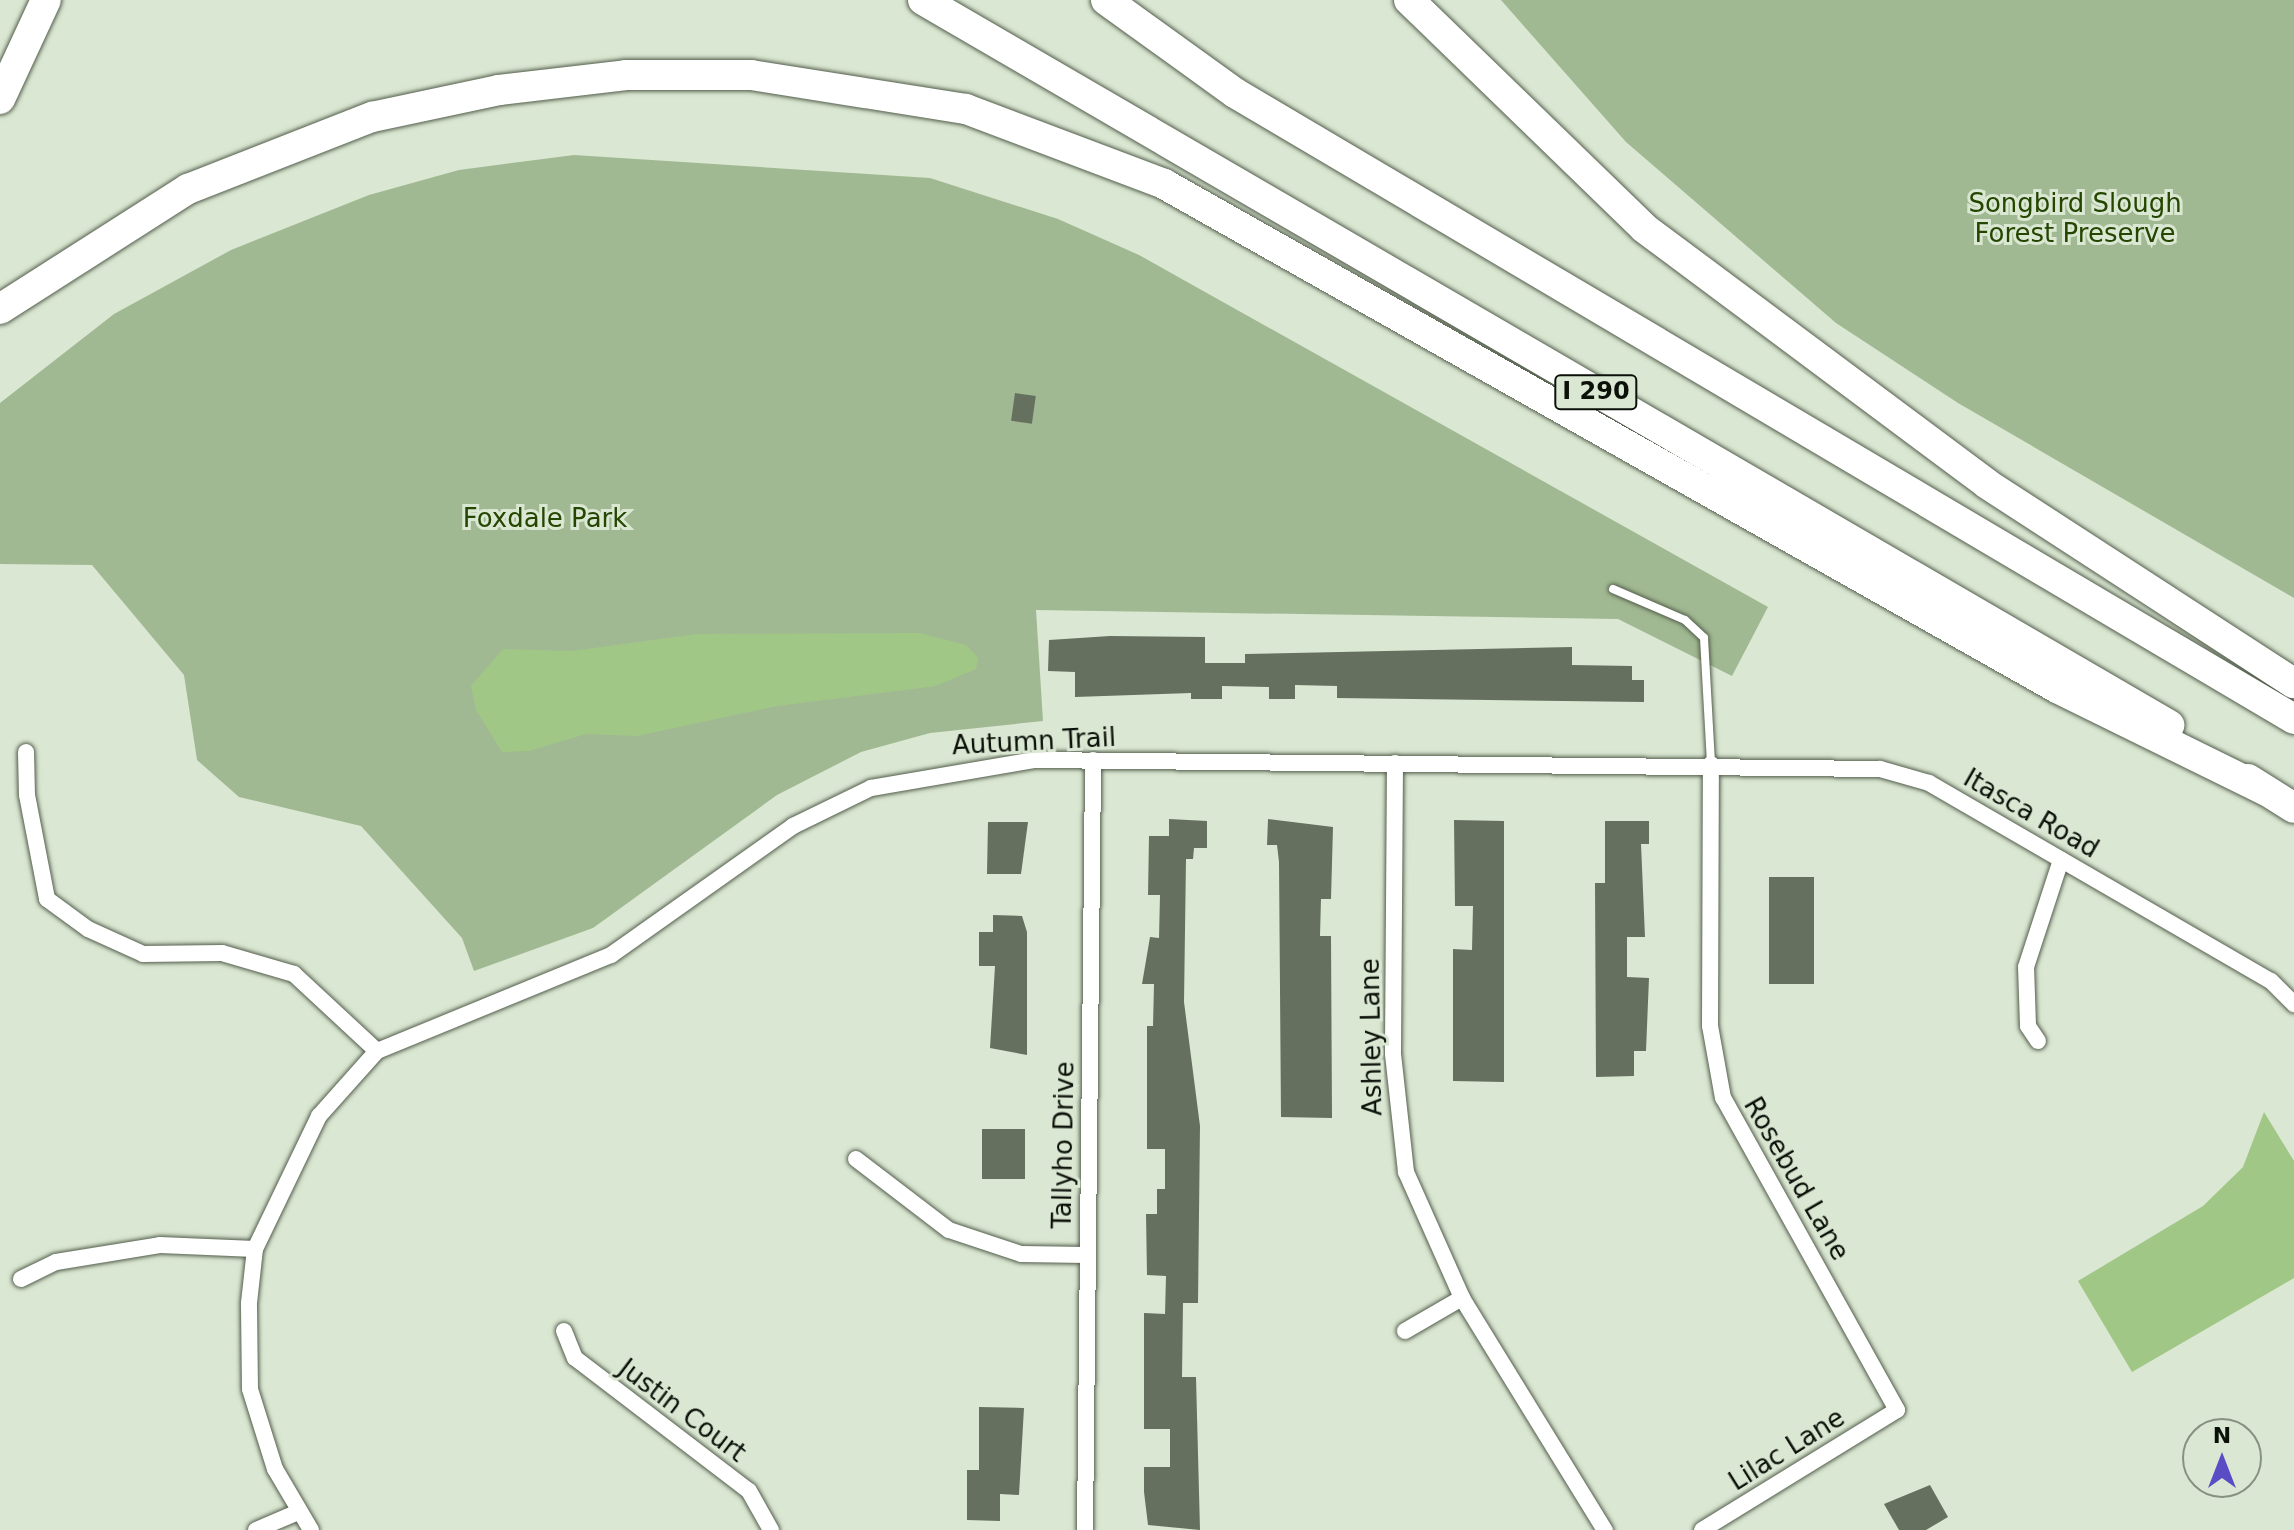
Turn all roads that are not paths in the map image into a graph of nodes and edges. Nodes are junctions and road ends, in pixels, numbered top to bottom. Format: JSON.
{"nodes":[{"id":1,"x":46,"y":0,"type":"edge"},
{"id":2,"x":923,"y":0,"type":"edge"},
{"id":3,"x":1106,"y":0,"type":"edge"},
{"id":4,"x":1409,"y":0,"type":"edge"},
{"id":5,"x":0,"y":99,"type":"edge"},
{"id":6,"x":0,"y":309,"type":"edge"},
{"id":7,"x":1613,"y":589,"type":"dead end"},
{"id":8,"x":2294,"y":683,"type":"edge"},
{"id":9,"x":2294,"y":719,"type":"edge"},
{"id":10,"x":26,"y":752,"type":"dead end"},
{"id":11,"x":1093,"y":760,"type":"junction"},
{"id":12,"x":1395,"y":763,"type":"junction"},
{"id":13,"x":1711,"y":764,"type":"junction"},
{"id":14,"x":2266,"y":791,"type":"junction"},
{"id":15,"x":2294,"y":808,"type":"edge"},
{"id":16,"x":2061,"y":860,"type":"junction"},
{"id":17,"x":2294,"y":1004,"type":"edge"},
{"id":18,"x":2038,"y":1041,"type":"dead end"},
{"id":19,"x":377,"y":1051,"type":"junction"},
{"id":20,"x":856,"y":1159,"type":"dead end"},
{"id":21,"x":255,"y":1249,"type":"junction"},
{"id":22,"x":1087,"y":1255,"type":"junction"},
{"id":23,"x":21,"y":1279,"type":"dead end"},
{"id":24,"x":1462,"y":1298,"type":"junction"},
{"id":25,"x":564,"y":1331,"type":"dead end"},
{"id":26,"x":1405,"y":1331,"type":"dead end"},
{"id":27,"x":1897,"y":1410,"type":"joint"},
{"id":28,"x":296,"y":1513,"type":"junction"},
{"id":29,"x":256,"y":1530,"type":"edge"},
{"id":30,"x":311,"y":1530,"type":"edge"},
{"id":31,"x":771,"y":1530,"type":"edge"},
{"id":32,"x":1085,"y":1530,"type":"edge"},
{"id":33,"x":1605,"y":1530,"type":"edge"},
{"id":34,"x":1702,"y":1530,"type":"edge"}],
"edges":[{"from":1,"to":5,"type":"highway"},
{"from":2,"to":14,"type":"highway","number":"I 290"},
{"from":3,"to":9,"type":"highway","number":"I 290"},
{"from":4,"to":8,"type":"highway"},
{"from":6,"to":14,"type":"highway"},
{"from":7,"to":13,"type":"lane"},
{"from":10,"to":19,"type":"street"},
{"from":11,"to":12,"type":"street","name":"Autumn Trail"},
{"from":11,"to":19,"type":"street","name":"Autumn Trail"},
{"from":11,"to":22,"type":"street","name":"Tallyho Drive"},
{"from":12,"to":13,"type":"street","name":"Autumn Trail"},
{"from":12,"to":24,"type":"street","name":"Ashley Lane"},
{"from":13,"to":16,"type":"street","name":"Itasca Road"},
{"from":13,"to":27,"type":"street","name":"Rosebud Lane"},
{"from":14,"to":15,"type":"highway","number":"I 290"},
{"from":16,"to":17,"type":"street","name":"Itasca Road"},
{"from":16,"to":18,"type":"street"},
{"from":19,"to":21,"type":"street","name":"Autumn Trail"},
{"from":20,"to":22,"type":"street"},
{"from":21,"to":23,"type":"street"},
{"from":21,"to":28,"type":"street"},
{"from":22,"to":32,"type":"street","name":"Tallyho Drive"},
{"from":24,"to":26,"type":"street"},
{"from":24,"to":33,"type":"street","name":"Ashley Lane"},
{"from":25,"to":31,"type":"street","name":"Justin Court"},
{"from":27,"to":34,"type":"street","name":"Lilac Lane"},
{"from":28,"to":29,"type":"street"},
{"from":28,"to":30,"type":"street"}]}
